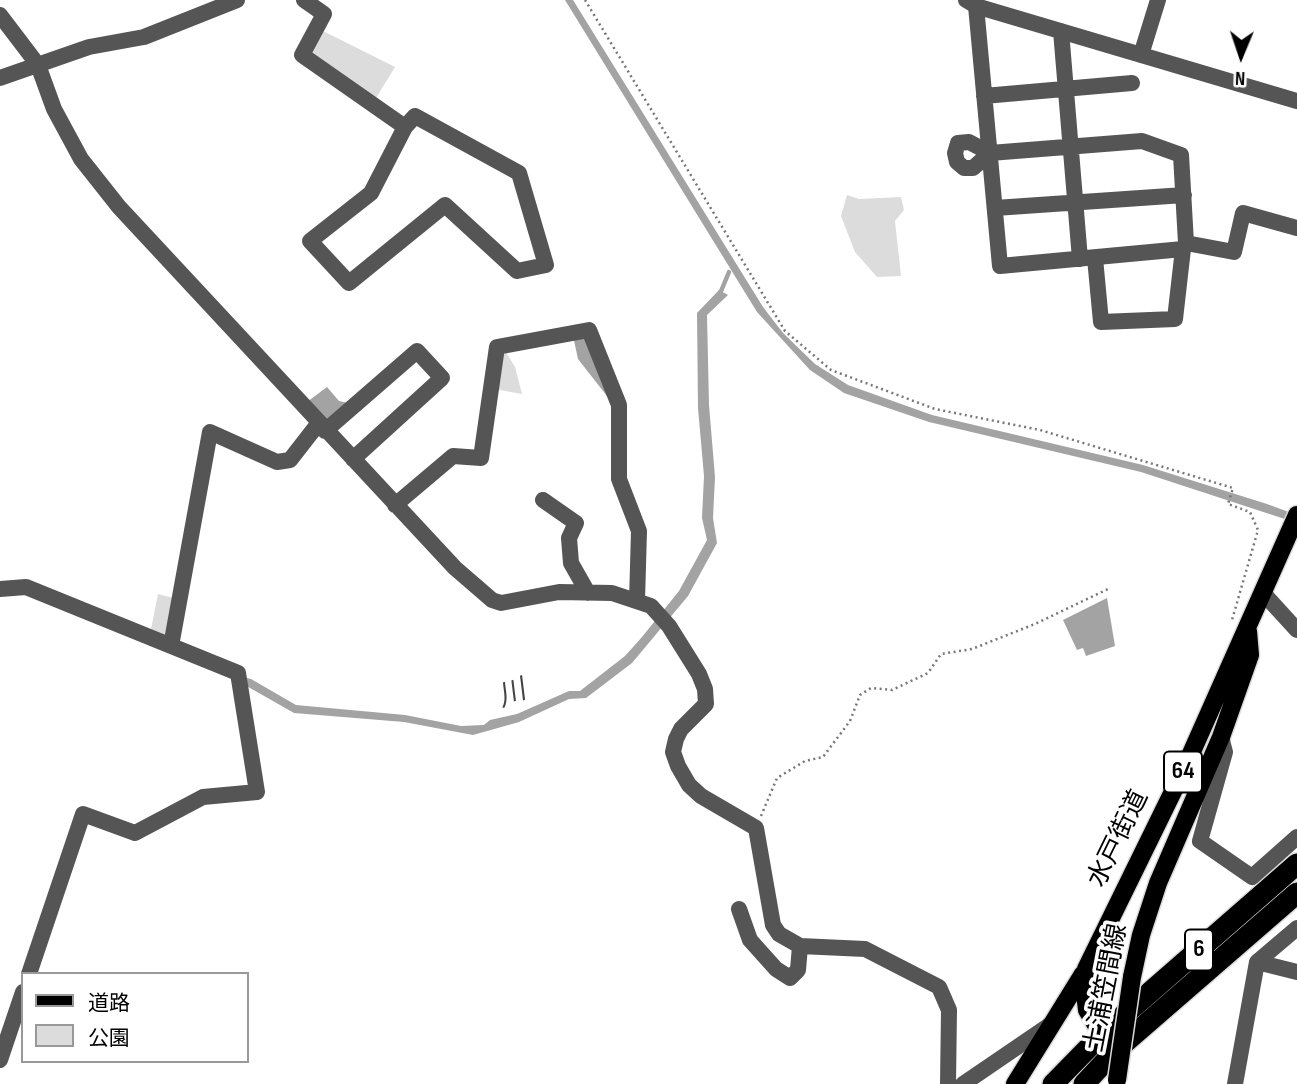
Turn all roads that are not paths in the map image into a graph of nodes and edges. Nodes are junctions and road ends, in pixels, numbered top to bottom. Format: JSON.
{"nodes":[{"id":1,"x":237,"y":0,"type":"edge"},
{"id":2,"x":304,"y":0,"type":"edge"},
{"id":3,"x":1158,"y":0,"type":"edge"},
{"id":4,"x":971,"y":3,"type":"edge"},
{"id":5,"x":0,"y":15,"type":"edge"},
{"id":6,"x":1061,"y":31,"type":"junction"},
{"id":7,"x":1142,"y":55,"type":"junction"},
{"id":8,"x":38,"y":65,"type":"junction"},
{"id":9,"x":0,"y":78,"type":"edge"},
{"id":10,"x":1132,"y":83,"type":"dead end"},
{"id":11,"x":1066,"y":88,"type":"junction"},
{"id":12,"x":985,"y":96,"type":"junction"},
{"id":13,"x":1297,"y":101,"type":"edge"},
{"id":14,"x":405,"y":127,"type":"junction"},
{"id":15,"x":1071,"y":147,"type":"junction"},
{"id":16,"x":990,"y":153,"type":"junction"},
{"id":17,"x":1184,"y":195,"type":"junction"},
{"id":18,"x":1075,"y":203,"type":"junction"},
{"id":19,"x":995,"y":208,"type":"junction"},
{"id":20,"x":1297,"y":228,"type":"edge"},
{"id":21,"x":1184,"y":246,"type":"junction"},
{"id":22,"x":1088,"y":258,"type":"junction"},
{"id":23,"x":321,"y":427,"type":"junction"},
{"id":24,"x":353,"y":459,"type":"junction"},
{"id":25,"x":543,"y":500,"type":"dead end"},
{"id":26,"x":395,"y":505,"type":"junction"},
{"id":27,"x":1297,"y":515,"type":"edge"},
{"id":28,"x":0,"y":589,"type":"edge"},
{"id":29,"x":588,"y":593,"type":"junction"},
{"id":30,"x":1264,"y":594,"type":"junction"},
{"id":31,"x":636,"y":601,"type":"junction"},
{"id":32,"x":1239,"y":626,"type":"junction"},
{"id":33,"x":1297,"y":629,"type":"edge"},
{"id":34,"x":171,"y":646,"type":"junction"},
{"id":35,"x":1221,"y":737,"type":"junction"},
{"id":36,"x":1297,"y":837,"type":"edge"},
{"id":37,"x":1297,"y":864,"type":"edge"},
{"id":38,"x":1297,"y":893,"type":"edge"},
{"id":39,"x":740,"y":909,"type":"dead end"},
{"id":40,"x":1297,"y":928,"type":"edge"},
{"id":41,"x":800,"y":946,"type":"junction"},
{"id":42,"x":1257,"y":962,"type":"junction"},
{"id":43,"x":1086,"y":969,"type":"junction"},
{"id":44,"x":30,"y":972,"type":"edge"},
{"id":45,"x":1297,"y":972,"type":"edge"},
{"id":46,"x":21,"y":998,"type":"edge"},
{"id":47,"x":1057,"y":1019,"type":"junction"},
{"id":48,"x":1108,"y":1043,"type":"junction"},
{"id":49,"x":0,"y":1060,"type":"edge"},
{"id":50,"x":1116,"y":1082,"type":"edge"},
{"id":51,"x":948,"y":1084,"type":"edge"},
{"id":52,"x":963,"y":1084,"type":"edge"},
{"id":53,"x":1015,"y":1084,"type":"edge"},
{"id":54,"x":1053,"y":1084,"type":"edge"},
{"id":55,"x":1084,"y":1084,"type":"edge"},
{"id":56,"x":1235,"y":1084,"type":"edge"}],
"edges":[{"from":1,"to":8,"type":"street"},
{"from":2,"to":14,"type":"street"},
{"from":3,"to":7,"type":"street"},
{"from":4,"to":6,"type":"street"},
{"from":4,"to":12,"type":"street"},
{"from":5,"to":8,"type":"street"},
{"from":6,"to":7,"type":"street"},
{"from":6,"to":11,"type":"street"},
{"from":7,"to":13,"type":"street"},
{"from":8,"to":9,"type":"street"},
{"from":8,"to":23,"type":"street"},
{"from":10,"to":11,"type":"street"},
{"from":11,"to":12,"type":"street"},
{"from":11,"to":15,"type":"street"},
{"from":12,"to":16,"type":"street"},
{"from":14,"to":14,"type":"street"},
{"from":15,"to":16,"type":"street"},
{"from":15,"to":17,"type":"street"},
{"from":15,"to":18,"type":"street"},
{"from":16,"to":19,"type":"street"},
{"from":17,"to":18,"type":"street"},
{"from":17,"to":21,"type":"street"},
{"from":18,"to":19,"type":"street"},
{"from":18,"to":22,"type":"street"},
{"from":19,"to":22,"type":"street"},
{"from":20,"to":21,"type":"street"},
{"from":21,"to":22,"type":"street"},
{"from":21,"to":22,"type":"street"},
{"from":23,"to":24,"type":"street"},
{"from":23,"to":24,"type":"street"},
{"from":23,"to":34,"type":"street"},
{"from":24,"to":26,"type":"street"},
{"from":25,"to":29,"type":"street"},
{"from":26,"to":29,"type":"street"},
{"from":26,"to":31,"type":"street"},
{"from":27,"to":30,"type":"main road","name":"水戸街道","number":"64"},
{"from":28,"to":34,"type":"street"},
{"from":29,"to":31,"type":"street"},
{"from":30,"to":32,"type":"main road","name":"水戸街道","number":"64"},
{"from":30,"to":33,"type":"street"},
{"from":31,"to":41,"type":"street"},
{"from":32,"to":35,"type":"main road","name":"土浦笠間線","number":"64"},
{"from":32,"to":43,"type":"main road","name":"水戸街道","number":"64"},
{"from":34,"to":44,"type":"street"},
{"from":35,"to":36,"type":"street"},
{"from":35,"to":50,"type":"main road","name":"土浦笠間線","number":"64","bridge":true},
{"from":37,"to":48,"type":"highway","number":"6"},
{"from":38,"to":48,"type":"highway","number":"6"},
{"from":39,"to":41,"type":"street"},
{"from":40,"to":42,"type":"street"},
{"from":41,"to":51,"type":"street"},
{"from":42,"to":45,"type":"street"},
{"from":42,"to":56,"type":"street"},
{"from":43,"to":47,"type":"main road"},
{"from":43,"to":48,"type":"main road","name":"水戸街道","number":"64"},
{"from":46,"to":49,"type":"street"},
{"from":47,"to":52,"type":"street"},
{"from":47,"to":53,"type":"main road"},
{"from":48,"to":54,"type":"highway","number":"6"},
{"from":48,"to":55,"type":"highway","number":"6"}]}
